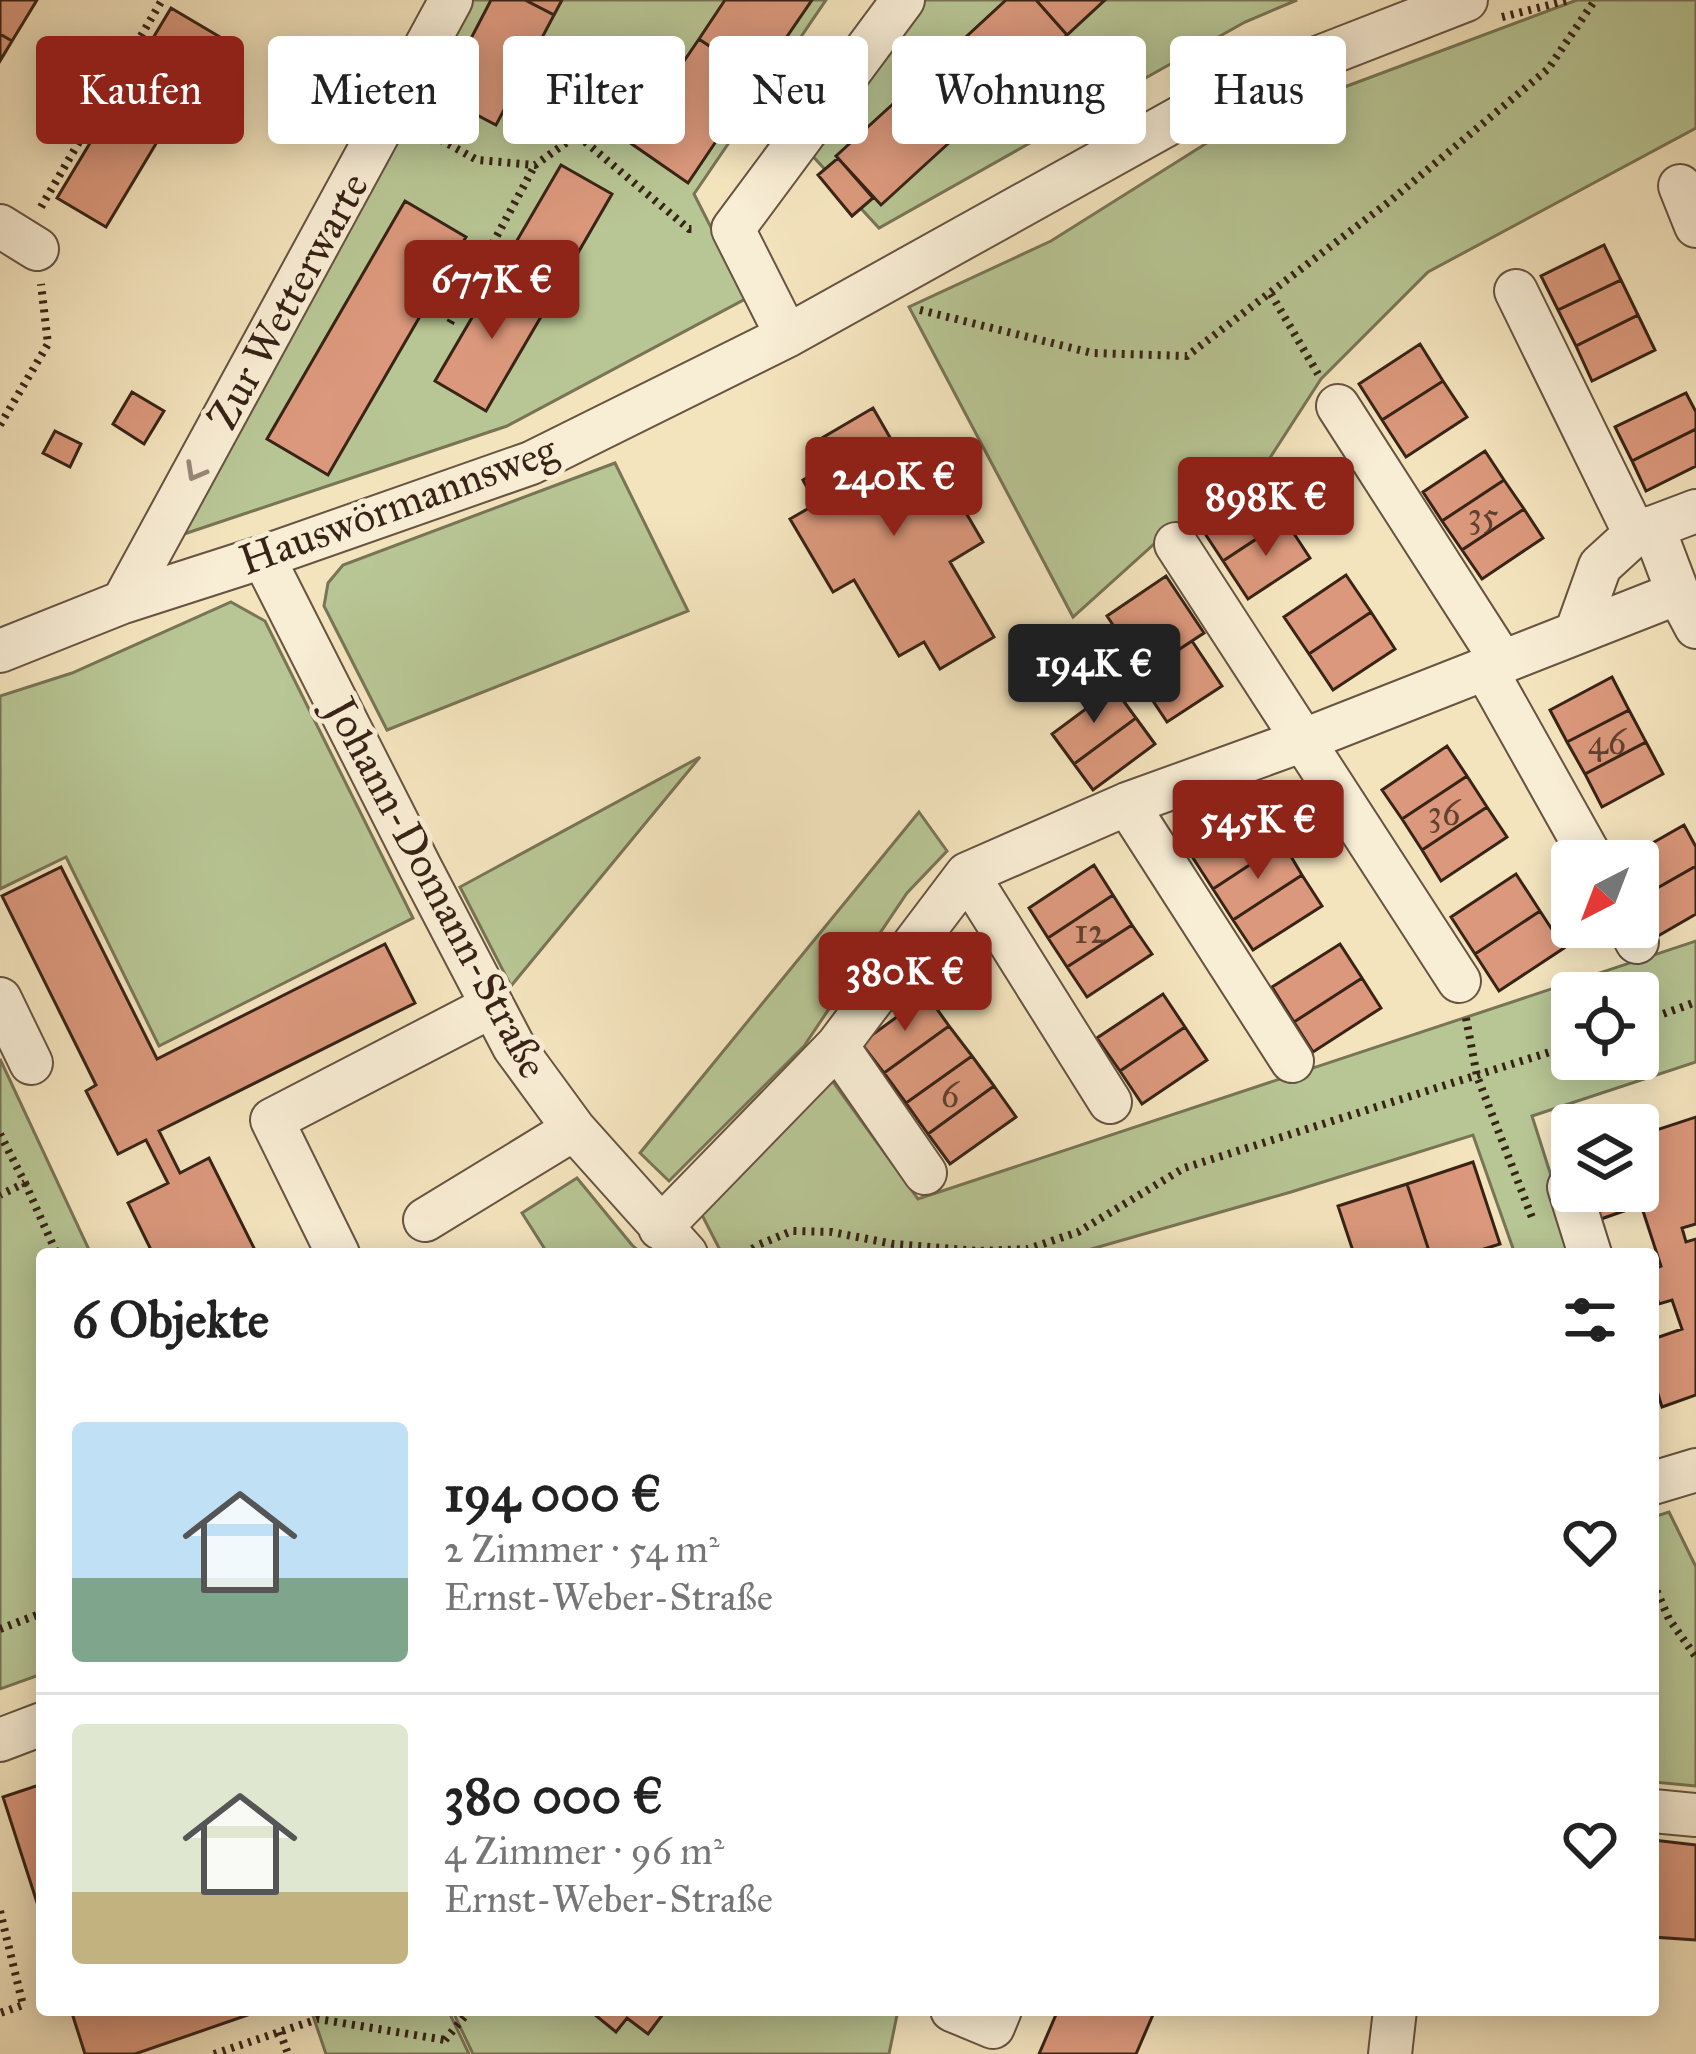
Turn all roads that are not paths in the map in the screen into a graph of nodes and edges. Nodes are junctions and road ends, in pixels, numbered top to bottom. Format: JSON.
{"nodes":[{"id":1,"x":451,"y":0,"type":"edge"},
{"id":2,"x":903,"y":0,"type":"edge"},
{"id":3,"x":1466,"y":0,"type":"edge"},
{"id":4,"x":1680,"y":186,"type":"dead end"},
{"id":5,"x":1696,"y":226,"type":"edge"},
{"id":6,"x":1516,"y":291,"type":"dead end"},
{"id":7,"x":787,"y":336,"type":"junction"},
{"id":8,"x":1338,"y":406,"type":"road end"},
{"id":9,"x":1696,"y":511,"type":"edge"},
{"id":10,"x":1644,"y":530,"type":"junction"},
{"id":11,"x":1176,"y":544,"type":"dead end"},
{"id":12,"x":263,"y":556,"type":"junction"},
{"id":13,"x":123,"y":602,"type":"junction"},
{"id":14,"x":1687,"y":610,"type":"edge"},
{"id":15,"x":1576,"y":634,"type":"junction"},
{"id":16,"x":0,"y":651,"type":"edge"},
{"id":17,"x":1495,"y":666,"type":"junction"},
{"id":18,"x":1304,"y":740,"type":"junction"},
{"id":19,"x":1127,"y":803,"type":"junction"},
{"id":20,"x":1582,"y":840,"type":"edge"},
{"id":21,"x":967,"y":874,"type":"junction"},
{"id":22,"x":1460,"y":981,"type":"road end"},
{"id":23,"x":0,"y":999,"type":"edge"},
{"id":24,"x":492,"y":1006,"type":"junction"},
{"id":25,"x":837,"y":1046,"type":"junction"},
{"id":26,"x":1292,"y":1061,"type":"dead end"},
{"id":27,"x":31,"y":1063,"type":"dead end"},
{"id":28,"x":1110,"y":1102,"type":"dead end"},
{"id":29,"x":574,"y":1129,"type":"junction"},
{"id":30,"x":925,"y":1174,"type":"dead end"},
{"id":31,"x":1577,"y":1212,"type":"edge"},
{"id":32,"x":425,"y":1220,"type":"dead end"},
{"id":33,"x":673,"y":1241,"type":"edge"},
{"id":34,"x":335,"y":1248,"type":"edge"},
{"id":35,"x":1588,"y":1248,"type":"edge"},
{"id":36,"x":36,"y":1726,"type":"edge"},
{"id":37,"x":0,"y":1740,"type":"edge"},
{"id":38,"x":1659,"y":1812,"type":"edge"},
{"id":39,"x":1696,"y":1815,"type":"edge"},
{"id":40,"x":966,"y":2016,"type":"edge"},
{"id":41,"x":998,"y":2016,"type":"edge"},
{"id":42,"x":1393,"y":2016,"type":"edge"},
{"id":43,"x":1390,"y":2054,"type":"edge"}],
"edges":[{"from":1,"to":13,"type":"street","name":"Zur Wetterwarte","one_way":true},
{"from":2,"to":7,"type":"street"},
{"from":3,"to":7,"type":"street","name":"Hauswörmannsweg"},
{"from":4,"to":5,"type":"street"},
{"from":6,"to":10,"type":"street"},
{"from":7,"to":12,"type":"street","name":"Hauswörmannsweg"},
{"from":8,"to":17,"type":"street"},
{"from":9,"to":10,"type":"street"},
{"from":10,"to":14,"type":"street"},
{"from":10,"to":15,"type":"street"},
{"from":11,"to":18,"type":"street"},
{"from":12,"to":13,"type":"street","name":"Hauswörmannsweg"},
{"from":12,"to":24,"type":"street","name":"Johann-Domann-Straße"},
{"from":13,"to":16,"type":"street","name":"Hauswörmannsweg"},
{"from":14,"to":15,"type":"street"},
{"from":15,"to":17,"type":"street"},
{"from":17,"to":18,"type":"street"},
{"from":17,"to":20,"type":"street"},
{"from":18,"to":19,"type":"street"},
{"from":18,"to":22,"type":"street"},
{"from":19,"to":21,"type":"street"},
{"from":19,"to":26,"type":"street"},
{"from":21,"to":25,"type":"street"},
{"from":21,"to":28,"type":"street"},
{"from":23,"to":27,"type":"street"},
{"from":24,"to":29,"type":"street","name":"Johann-Domann-Straße"},
{"from":24,"to":34,"type":"street"},
{"from":25,"to":30,"type":"street"},
{"from":25,"to":33,"type":"street"},
{"from":29,"to":32,"type":"street"},
{"from":29,"to":33,"type":"street","name":"Johann-Domann-Straße"},
{"from":31,"to":35,"type":"street"},
{"from":36,"to":37,"type":"street"},
{"from":38,"to":39,"type":"street"},
{"from":40,"to":41,"type":"street"},
{"from":42,"to":43,"type":"street"}]}
